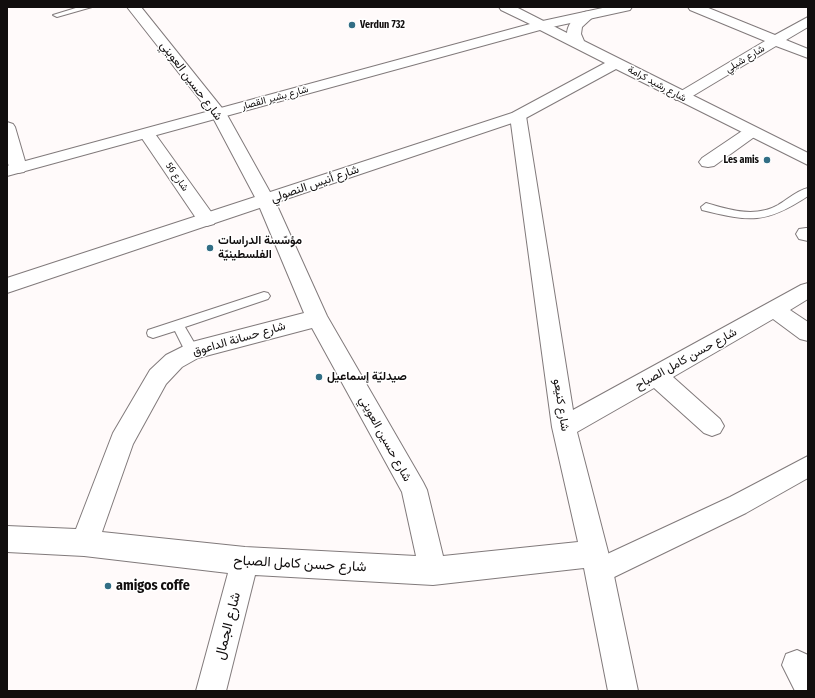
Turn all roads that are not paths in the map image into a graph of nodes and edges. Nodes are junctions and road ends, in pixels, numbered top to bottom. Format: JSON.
{"nodes":[{"id":1,"x":88,"y":7,"type":"edge"},
{"id":2,"x":134,"y":7,"type":"edge"},
{"id":3,"x":506,"y":7,"type":"edge"},
{"id":4,"x":625,"y":7,"type":"edge"},
{"id":5,"x":695,"y":7,"type":"edge"},
{"id":6,"x":57,"y":15,"type":"dead end"},
{"id":7,"x":588,"y":16,"type":"junction"},
{"id":8,"x":808,"y":21,"type":"edge"},
{"id":9,"x":543,"y":25,"type":"junction"},
{"id":10,"x":776,"y":41,"type":"junction"},
{"id":11,"x":578,"y":43,"type":"junction"},
{"id":12,"x":808,"y":54,"type":"edge"},
{"id":13,"x":616,"y":63,"type":"junction"},
{"id":14,"x":681,"y":97,"type":"junction"},
{"id":15,"x":218,"y":113,"type":"junction"},
{"id":16,"x":518,"y":116,"type":"junction"},
{"id":17,"x":7,"y":127,"type":"edge"},
{"id":18,"x":751,"y":132,"type":"junction"},
{"id":19,"x":147,"y":134,"type":"junction"},
{"id":20,"x":808,"y":160,"type":"edge"},
{"id":21,"x":708,"y":162,"type":"dead end"},
{"id":22,"x":12,"y":170,"type":"edge"},
{"id":23,"x":808,"y":191,"type":"edge"},
{"id":24,"x":266,"y":200,"type":"junction"},
{"id":25,"x":706,"y":207,"type":"dead end"},
{"id":26,"x":207,"y":220,"type":"junction"},
{"id":27,"x":7,"y":286,"type":"edge"},
{"id":28,"x":808,"y":290,"type":"edge"},
{"id":29,"x":264,"y":296,"type":"dead end"},
{"id":30,"x":774,"y":309,"type":"junction"},
{"id":31,"x":317,"y":318,"type":"junction"},
{"id":32,"x":178,"y":325,"type":"junction"},
{"id":33,"x":153,"y":333,"type":"dead end"},
{"id":34,"x":808,"y":334,"type":"edge"},
{"id":35,"x":192,"y":351,"type":"junction"},
{"id":36,"x":656,"y":376,"type":"junction"},
{"id":37,"x":712,"y":426,"type":"dead end"},
{"id":38,"x":564,"y":427,"type":"junction"},
{"id":39,"x":808,"y":466,"type":"edge"},
{"id":40,"x":7,"y":539,"type":"edge"},
{"id":41,"x":84,"y":543,"type":"junction"},
{"id":42,"x":245,"y":562,"type":"junction"},
{"id":43,"x":597,"y":563,"type":"junction"},
{"id":44,"x":433,"y":571,"type":"junction"},
{"id":45,"x":211,"y":691,"type":"edge"},
{"id":46,"x":623,"y":691,"type":"edge"}],
"edges":[{"from":1,"to":6,"type":"lane"},
{"from":2,"to":15,"type":"street","name":"شارع حسين العويني"},
{"from":3,"to":9,"type":"street","name":"شارع رشيد كرامة"},
{"from":4,"to":7,"type":"street","name":"شارع بشير القصار"},
{"from":5,"to":10,"type":"street"},
{"from":7,"to":9,"type":"street","name":"شارع بشير القصار"},
{"from":7,"to":11,"type":"street"},
{"from":8,"to":10,"type":"street","name":"شارع شيلي"},
{"from":9,"to":11,"type":"street","name":"شارع رشيد كرامة"},
{"from":9,"to":15,"type":"street","name":"شارع بشير القصار"},
{"from":10,"to":12,"type":"street"},
{"from":10,"to":14,"type":"street","name":"شارع شيلي"},
{"from":11,"to":13,"type":"street","name":"شارع رشيد كرامة"},
{"from":13,"to":14,"type":"street","name":"شارع رشيد كرامة"},
{"from":13,"to":16,"type":"street","name":"شارع أنيس النصولي"},
{"from":14,"to":18,"type":"street","name":"شارع رشيد كرامة"},
{"from":15,"to":19,"type":"street","name":"شارع بشير القصار"},
{"from":15,"to":24,"type":"street","name":"شارع حسين العويني"},
{"from":16,"to":24,"type":"street","name":"شارع أنيس النصولي"},
{"from":16,"to":38,"type":"street","name":"شارع كنيعو"},
{"from":17,"to":22,"type":"street"},
{"from":18,"to":20,"type":"street","name":"شارع رشيد كرامة"},
{"from":18,"to":21,"type":"street"},
{"from":19,"to":22,"type":"street","name":"شارع بشير القصار"},
{"from":19,"to":26,"type":"street","name":"شارع 56"},
{"from":23,"to":25,"type":"lane"},
{"from":24,"to":26,"type":"street","name":"شارع أنيس النصولي"},
{"from":24,"to":31,"type":"street","name":"شارع حسين العويني"},
{"from":26,"to":27,"type":"street","name":"شارع أنيس النصولي"},
{"from":28,"to":30,"type":"street","name":"شارع حسن كامل الصباح"},
{"from":29,"to":32,"type":"lane"},
{"from":30,"to":34,"type":"street"},
{"from":30,"to":36,"type":"street","name":"شارع حسن كامل الصباح"},
{"from":31,"to":35,"type":"street","name":"شارع حسانة الداعوق"},
{"from":31,"to":44,"type":"street","name":"شارع حسين العويني"},
{"from":32,"to":33,"type":"lane"},
{"from":32,"to":35,"type":"lane"},
{"from":35,"to":41,"type":"street","name":"شارع حسانة الداعوق"},
{"from":36,"to":37,"type":"street"},
{"from":36,"to":38,"type":"street","name":"شارع حسن كامل الصباح"},
{"from":38,"to":43,"type":"street","name":"شارع كنيعو"},
{"from":39,"to":43,"type":"street"},
{"from":40,"to":41,"type":"street","name":"شارع حسن كامل الصباح"},
{"from":41,"to":42,"type":"street","name":"شارع حسن كامل الصباح"},
{"from":42,"to":44,"type":"street","name":"شارع حسن كامل الصباح"},
{"from":42,"to":45,"type":"street","name":"شارع الجمال"},
{"from":43,"to":44,"type":"street","name":"شارع حسن كامل الصباح"},
{"from":43,"to":46,"type":"street","name":"شارع كنيعو"}]}
